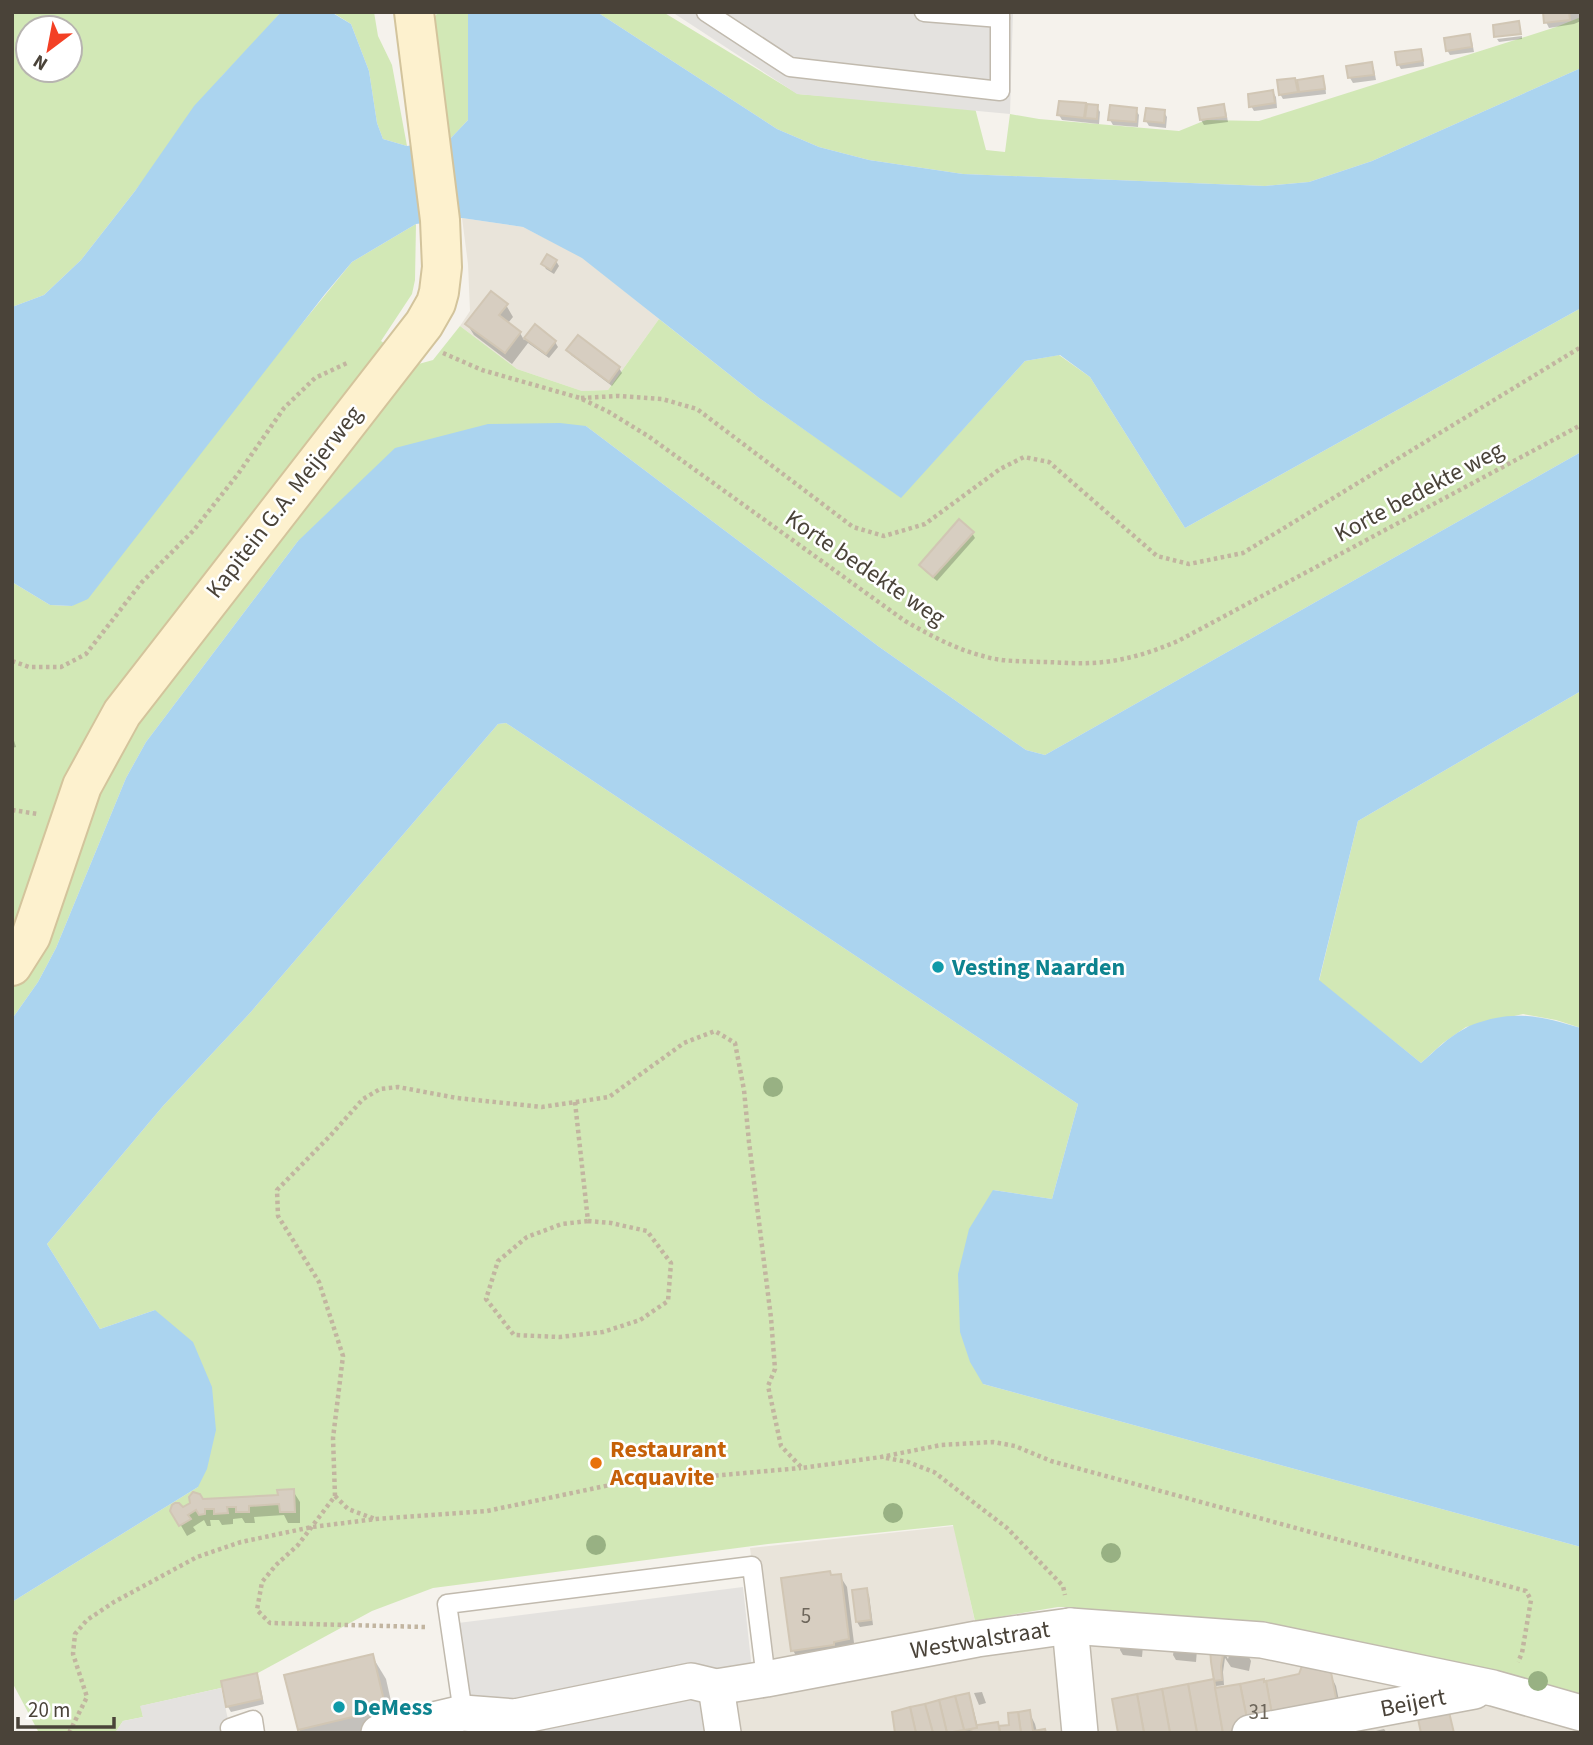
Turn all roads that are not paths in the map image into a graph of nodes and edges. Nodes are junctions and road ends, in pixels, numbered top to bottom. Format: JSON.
{"nodes":[{"id":1,"x":414,"y":12,"type":"edge"},
{"id":2,"x":706,"y":12,"type":"edge"},
{"id":3,"x":924,"y":12,"type":"edge"},
{"id":4,"x":1000,"y":15,"type":"edge"},
{"id":5,"x":12,"y":966,"type":"edge"},
{"id":6,"x":1070,"y":1626,"type":"junction"},
{"id":7,"x":766,"y":1679,"type":"junction"},
{"id":8,"x":716,"y":1687,"type":"junction"},
{"id":9,"x":1498,"y":1689,"type":"junction"},
{"id":10,"x":463,"y":1713,"type":"junction"},
{"id":11,"x":1581,"y":1713,"type":"edge"},
{"id":12,"x":517,"y":1725,"type":"edge"},
{"id":13,"x":230,"y":1728,"type":"dead end"},
{"id":14,"x":256,"y":1733,"type":"edge"},
{"id":15,"x":379,"y":1733,"type":"edge"},
{"id":16,"x":723,"y":1733,"type":"edge"},
{"id":17,"x":1080,"y":1733,"type":"edge"},
{"id":18,"x":1250,"y":1733,"type":"edge"}],
"edges":[{"from":1,"to":5,"type":"street","name":"Kapitein G.A. Meijerweg"},
{"from":2,"to":4,"type":"lane"},
{"from":3,"to":4,"type":"lane"},
{"from":6,"to":7,"type":"street","name":"Westwalstraat"},
{"from":6,"to":9,"type":"street","name":"Westwalstraat"},
{"from":6,"to":17,"type":"street"},
{"from":7,"to":8,"type":"street","name":"Westwalstraat"},
{"from":7,"to":10,"type":"lane"},
{"from":8,"to":12,"type":"street","name":"Westwalstraat"},
{"from":8,"to":16,"type":"street"},
{"from":9,"to":11,"type":"street","name":"Westwalstraat"},
{"from":9,"to":18,"type":"street","name":"Beijert"},
{"from":10,"to":12,"type":"street","name":"Westwalstraat"},
{"from":10,"to":15,"type":"street","name":"Westwalstraat"},
{"from":13,"to":14,"type":"lane"}]}
